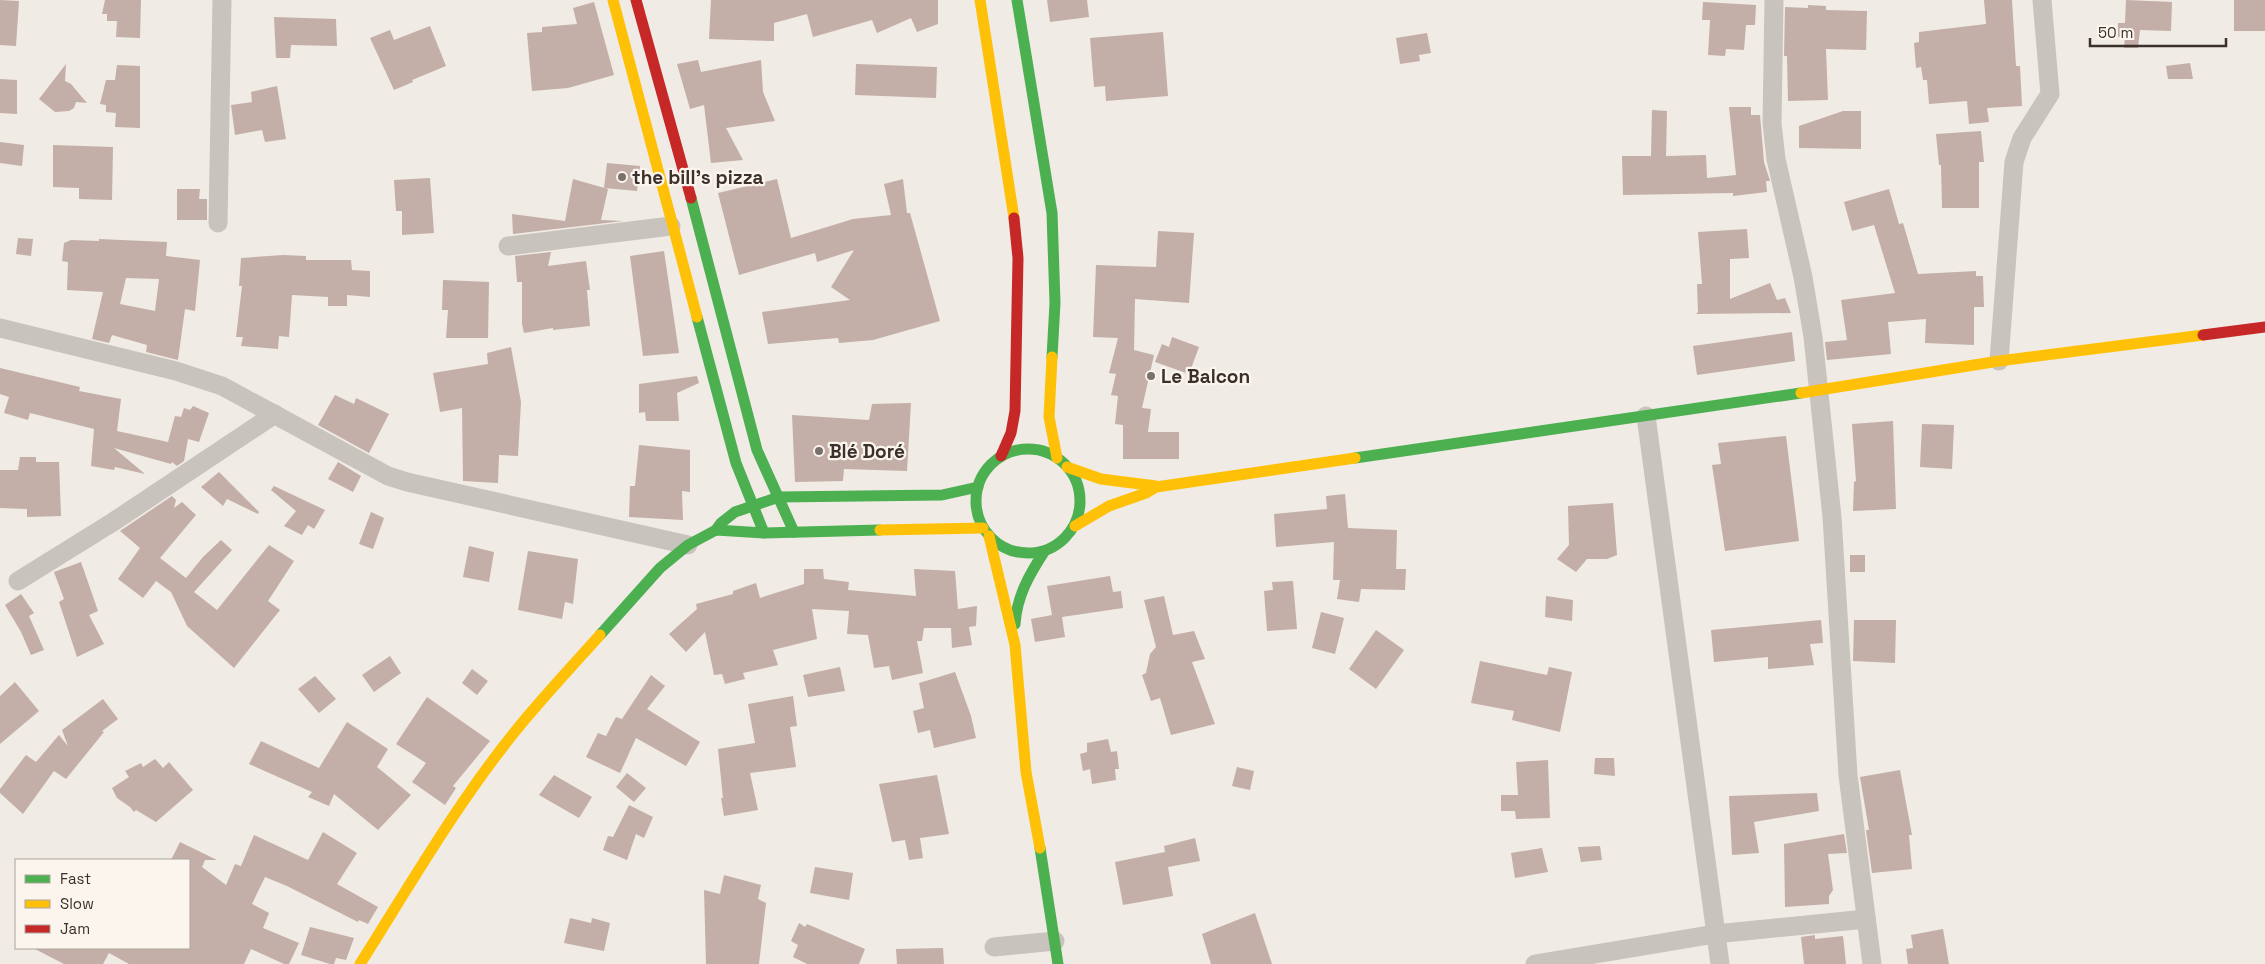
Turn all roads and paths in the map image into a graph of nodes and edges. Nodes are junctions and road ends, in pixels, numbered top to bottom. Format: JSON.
{"nodes":[{"id":1,"x":222,"y":0,"type":"edge"},
{"id":2,"x":613,"y":0,"type":"edge"},
{"id":3,"x":636,"y":0,"type":"edge"},
{"id":4,"x":980,"y":0,"type":"edge"},
{"id":5,"x":1017,"y":0,"type":"edge"},
{"id":6,"x":1774,"y":0,"type":"edge"},
{"id":7,"x":2042,"y":0,"type":"edge"},
{"id":8,"x":218,"y":223,"type":"dead end"},
{"id":9,"x":672,"y":226,"type":"junction"},
{"id":10,"x":508,"y":246,"type":"dead end"},
{"id":11,"x":2265,"y":327,"type":"edge"},
{"id":12,"x":0,"y":328,"type":"edge"},
{"id":13,"x":1998,"y":361,"type":"junction"},
{"id":14,"x":1817,"y":389,"type":"junction"},
{"id":15,"x":275,"y":414,"type":"junction"},
{"id":16,"x":1646,"y":416,"type":"junction"},
{"id":17,"x":1001,"y":456,"type":"junction"},
{"id":18,"x":1057,"y":458,"type":"junction"},
{"id":19,"x":736,"y":463,"type":"junction"},
{"id":20,"x":1067,"y":467,"type":"junction"},
{"id":21,"x":733,"y":485,"type":"dead end"},
{"id":22,"x":978,"y":487,"type":"junction"},
{"id":23,"x":1156,"y":487,"type":"junction"},
{"id":24,"x":780,"y":497,"type":"junction"},
{"id":25,"x":754,"y":504,"type":"junction"},
{"id":26,"x":719,"y":520,"type":"junction"},
{"id":27,"x":1075,"y":526,"type":"junction"},
{"id":28,"x":794,"y":532,"type":"junction"},
{"id":29,"x":986,"y":532,"type":"junction"},
{"id":30,"x":764,"y":533,"type":"junction"},
{"id":31,"x":688,"y":545,"type":"junction"},
{"id":32,"x":1044,"y":552,"type":"junction"},
{"id":33,"x":18,"y":581,"type":"dead end"},
{"id":34,"x":1014,"y":645,"type":"junction"},
{"id":35,"x":1866,"y":919,"type":"junction"},
{"id":36,"x":1715,"y":934,"type":"junction"},
{"id":37,"x":1054,"y":941,"type":"junction"},
{"id":38,"x":994,"y":948,"type":"dead end"},
{"id":39,"x":360,"y":964,"type":"edge"},
{"id":40,"x":1058,"y":964,"type":"edge"},
{"id":41,"x":1535,"y":964,"type":"edge"},
{"id":42,"x":1720,"y":964,"type":"edge"},
{"id":43,"x":1872,"y":964,"type":"edge"}],
"edges":[{"from":1,"to":8,"type":"street"},
{"from":2,"to":9,"type":"main road"},
{"from":3,"to":24,"type":"main road"},
{"from":4,"to":17,"type":"main road"},
{"from":5,"to":18,"type":"main road"},
{"from":6,"to":14,"type":"street"},
{"from":7,"to":13,"type":"street"},
{"from":9,"to":10,"type":"street"},
{"from":9,"to":19,"type":"main road"},
{"from":11,"to":13,"type":"main road"},
{"from":12,"to":15,"type":"street"},
{"from":13,"to":14,"type":"main road"},
{"from":14,"to":16,"type":"main road"},
{"from":14,"to":35,"type":"street"},
{"from":15,"to":31,"type":"street"},
{"from":15,"to":33,"type":"street"},
{"from":16,"to":23,"type":"main road"},
{"from":16,"to":36,"type":"street"},
{"from":17,"to":18,"type":"main road"},
{"from":17,"to":22,"type":"main road"},
{"from":18,"to":20,"type":"main road"},
{"from":19,"to":21,"type":"main road"},
{"from":19,"to":25,"type":"main road"},
{"from":20,"to":23,"type":"main road"},
{"from":20,"to":27,"type":"main road"},
{"from":22,"to":24,"type":"main road"},
{"from":22,"to":29,"type":"main road"},
{"from":23,"to":27,"type":"main road"},
{"from":24,"to":25,"type":"main road"},
{"from":24,"to":28,"type":"main road"},
{"from":25,"to":26,"type":"main road"},
{"from":25,"to":30,"type":"main road"},
{"from":26,"to":30,"type":"main road"},
{"from":26,"to":31,"type":"main road"},
{"from":27,"to":32,"type":"main road"},
{"from":28,"to":29,"type":"main road"},
{"from":28,"to":30,"type":"main road"},
{"from":29,"to":32,"type":"main road"},
{"from":29,"to":34,"type":"main road"},
{"from":31,"to":39,"type":"main road"},
{"from":32,"to":34,"type":"main road"},
{"from":34,"to":37,"type":"main road"},
{"from":35,"to":36,"type":"street"},
{"from":35,"to":43,"type":"street"},
{"from":36,"to":41,"type":"street"},
{"from":36,"to":42,"type":"street"},
{"from":37,"to":38,"type":"street"},
{"from":37,"to":40,"type":"main road"}]}
